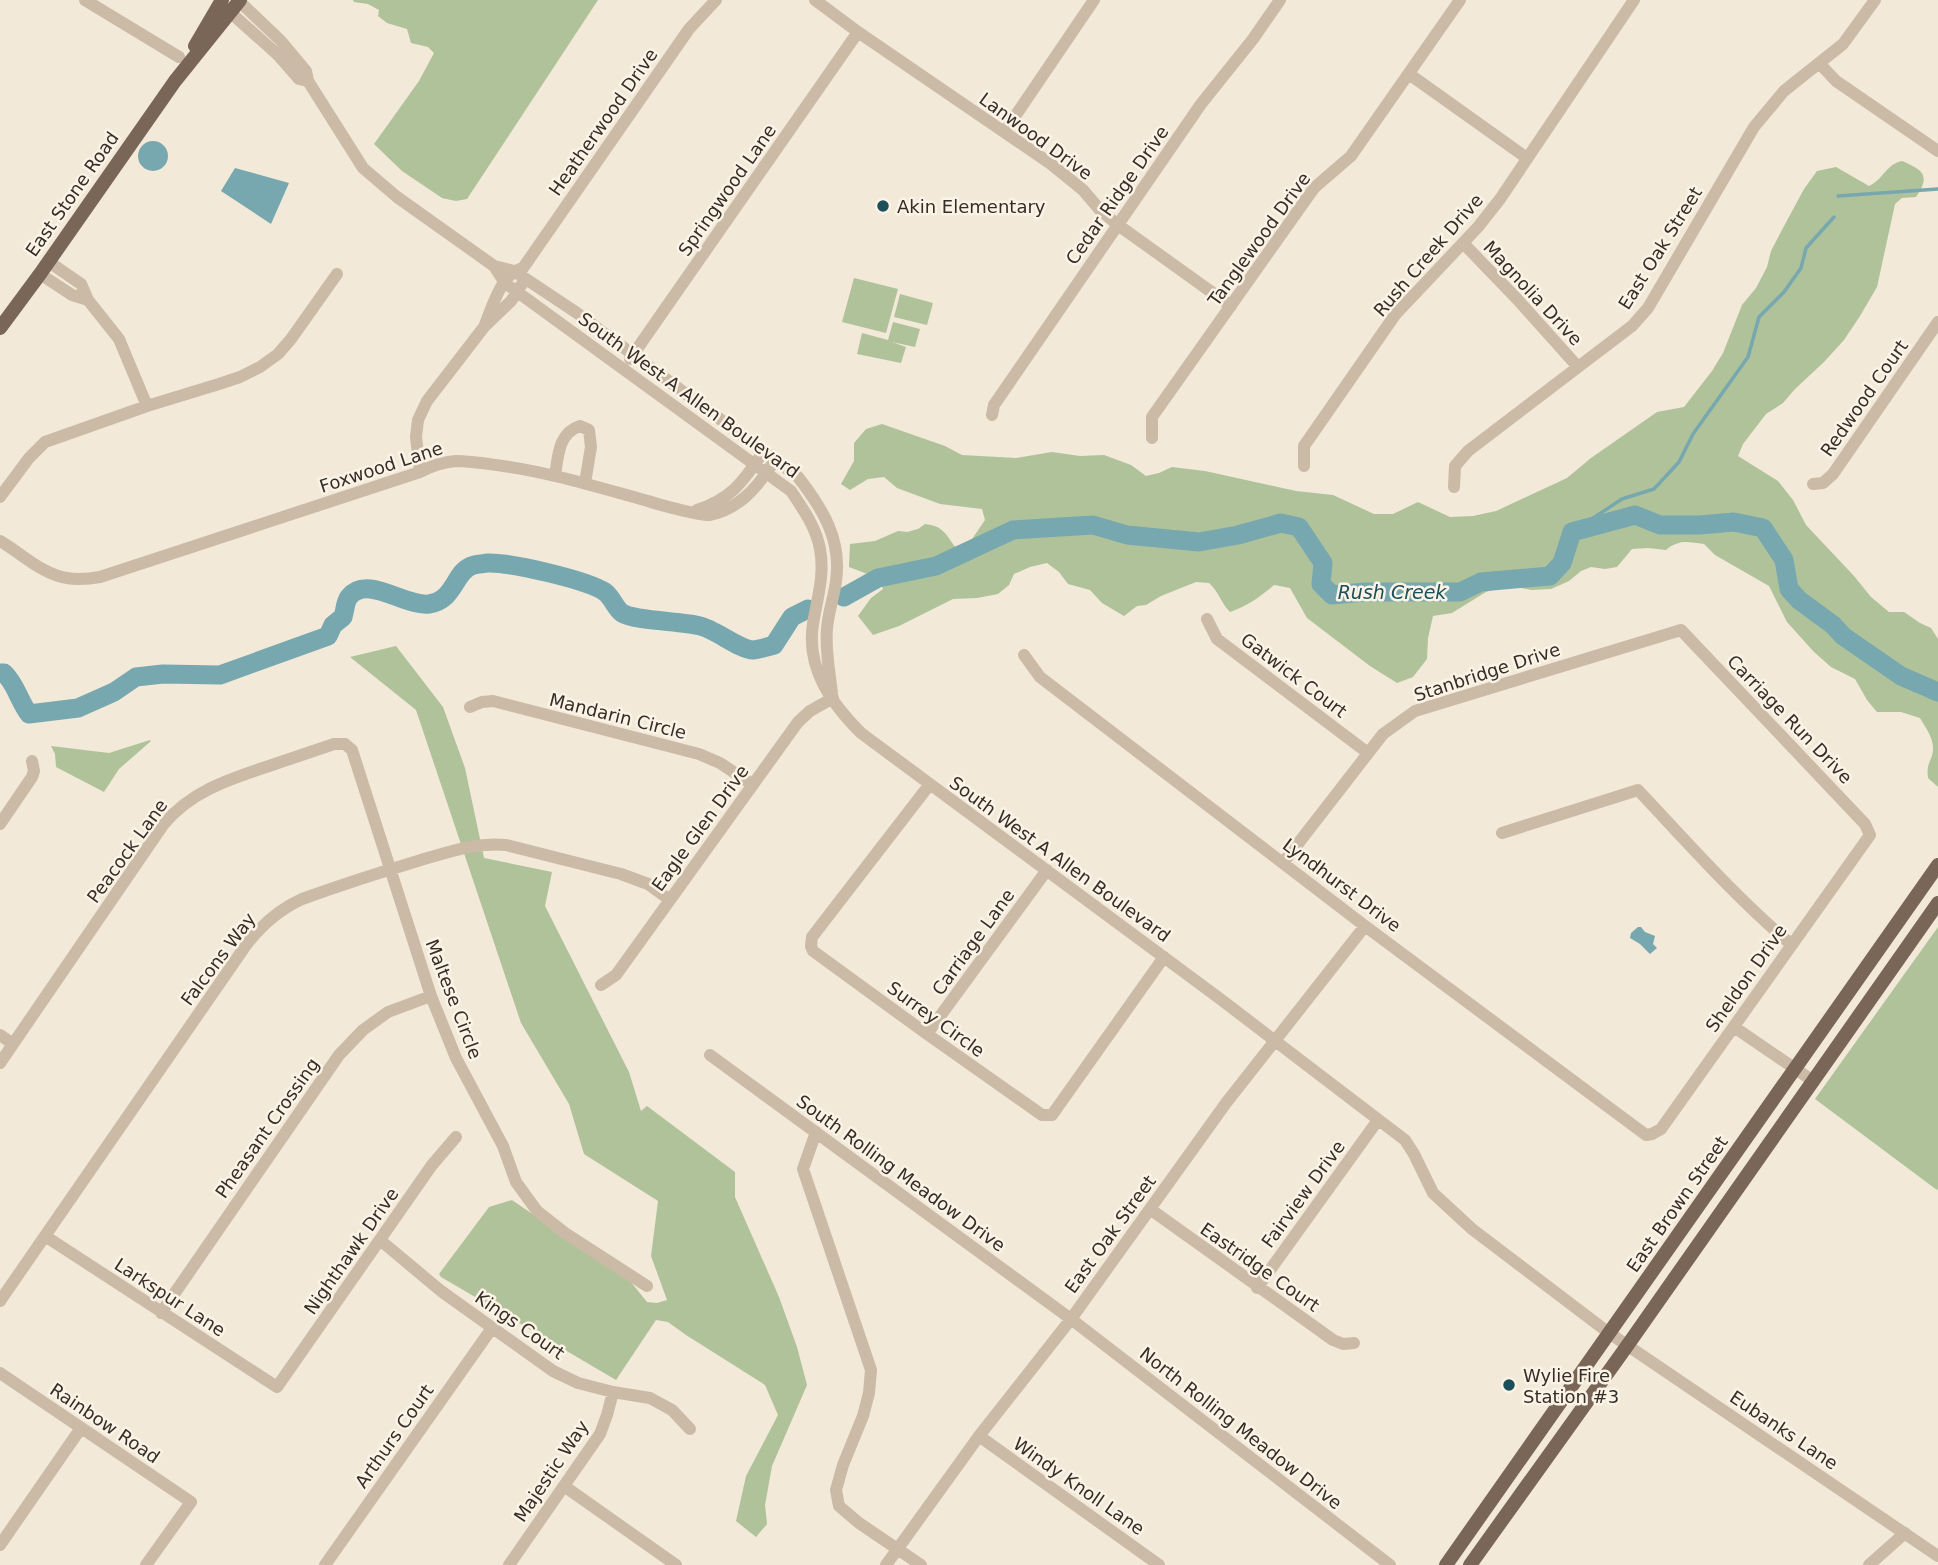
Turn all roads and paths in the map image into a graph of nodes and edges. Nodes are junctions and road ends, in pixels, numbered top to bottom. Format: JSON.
{"nodes":[{"id":1,"x":85,"y":0,"type":"edge"},
{"id":2,"x":716,"y":0,"type":"edge"},
{"id":3,"x":815,"y":0,"type":"edge"},
{"id":4,"x":1094,"y":0,"type":"edge"},
{"id":5,"x":1280,"y":0,"type":"edge"},
{"id":6,"x":1460,"y":0,"type":"edge"},
{"id":7,"x":1634,"y":0,"type":"edge"},
{"id":8,"x":1875,"y":0,"type":"edge"},
{"id":9,"x":229,"y":3,"type":"edge"},
{"id":10,"x":858,"y":32,"type":"junction"},
{"id":11,"x":179,"y":57,"type":"dead end"},
{"id":12,"x":1819,"y":63,"type":"junction"},
{"id":13,"x":1409,"y":74,"type":"junction"},
{"id":14,"x":1004,"y":131,"type":"junction"},
{"id":15,"x":1938,"y":151,"type":"edge"},
{"id":16,"x":1527,"y":158,"type":"junction"},
{"id":17,"x":1118,"y":225,"type":"junction"},
{"id":18,"x":1463,"y":243,"type":"junction"},
{"id":19,"x":49,"y":261,"type":"junction"},
{"id":20,"x":494,"y":266,"type":"junction"},
{"id":21,"x":521,"y":272,"type":"junction"},
{"id":22,"x":40,"y":274,"type":"junction"},
{"id":23,"x":337,"y":274,"type":"dead end"},
{"id":24,"x":505,"y":283,"type":"junction"},
{"id":25,"x":517,"y":291,"type":"junction"},
{"id":26,"x":88,"y":300,"type":"junction"},
{"id":27,"x":1231,"y":306,"type":"junction"},
{"id":28,"x":1938,"y":322,"type":"edge"},
{"id":29,"x":484,"y":327,"type":"junction"},
{"id":30,"x":0,"y":328,"type":"edge"},
{"id":31,"x":633,"y":355,"type":"junction"},
{"id":32,"x":1578,"y":367,"type":"junction"},
{"id":33,"x":624,"y":368,"type":"junction"},
{"id":34,"x":147,"y":406,"type":"junction"},
{"id":35,"x":992,"y":415,"type":"dead end"},
{"id":36,"x":1152,"y":438,"type":"dead end"},
{"id":37,"x":764,"y":451,"type":"junction"},
{"id":38,"x":775,"y":459,"type":"junction"},
{"id":39,"x":755,"y":464,"type":"junction"},
{"id":40,"x":1304,"y":466,"type":"dead end"},
{"id":41,"x":420,"y":472,"type":"junction"},
{"id":42,"x":767,"y":473,"type":"junction"},
{"id":43,"x":555,"y":476,"type":"junction"},
{"id":44,"x":585,"y":483,"type":"junction"},
{"id":45,"x":1813,"y":484,"type":"dead end"},
{"id":46,"x":1454,"y":487,"type":"dead end"},
{"id":47,"x":0,"y":497,"type":"edge"},
{"id":48,"x":694,"y":512,"type":"junction"},
{"id":49,"x":0,"y":541,"type":"edge"},
{"id":50,"x":1207,"y":620,"type":"dead end"},
{"id":51,"x":1681,"y":630,"type":"joint"},
{"id":52,"x":1024,"y":655,"type":"dead end"},
{"id":53,"x":833,"y":698,"type":"junction"},
{"id":54,"x":470,"y":707,"type":"dead end"},
{"id":55,"x":345,"y":744,"type":"joint"},
{"id":56,"x":1368,"y":753,"type":"junction"},
{"id":57,"x":32,"y":761,"type":"dead end"},
{"id":58,"x":930,"y":784,"type":"junction"},
{"id":59,"x":752,"y":785,"type":"junction"},
{"id":60,"x":0,"y":824,"type":"edge"},
{"id":61,"x":1502,"y":834,"type":"dead end"},
{"id":62,"x":1870,"y":835,"type":"joint"},
{"id":63,"x":1283,"y":863,"type":"junction"},
{"id":64,"x":1938,"y":865,"type":"edge"},
{"id":65,"x":390,"y":869,"type":"junction"},
{"id":66,"x":1047,"y":870,"type":"junction"},
{"id":67,"x":670,"y":900,"type":"junction"},
{"id":68,"x":1938,"y":903,"type":"edge"},
{"id":69,"x":1365,"y":926,"type":"junction"},
{"id":70,"x":1792,"y":945,"type":"junction"},
{"id":71,"x":1164,"y":957,"type":"junction"},
{"id":72,"x":601,"y":985,"type":"dead end"},
{"id":73,"x":431,"y":996,"type":"junction"},
{"id":74,"x":1734,"y":1027,"type":"junction"},
{"id":75,"x":927,"y":1034,"type":"junction"},
{"id":76,"x":0,"y":1035,"type":"edge"},
{"id":77,"x":1275,"y":1041,"type":"junction"},
{"id":78,"x":13,"y":1044,"type":"junction"},
{"id":79,"x":710,"y":1055,"type":"dead end"},
{"id":80,"x":0,"y":1063,"type":"edge"},
{"id":81,"x":1796,"y":1068,"type":"junction"},
{"id":82,"x":1813,"y":1081,"type":"junction"},
{"id":83,"x":1378,"y":1120,"type":"junction"},
{"id":84,"x":816,"y":1132,"type":"junction"},
{"id":85,"x":1646,"y":1135,"type":"joint"},
{"id":86,"x":456,"y":1137,"type":"dead end"},
{"id":87,"x":1150,"y":1209,"type":"junction"},
{"id":88,"x":45,"y":1236,"type":"junction"},
{"id":89,"x":380,"y":1240,"type":"junction"},
{"id":90,"x":647,"y":1286,"type":"dead end"},
{"id":91,"x":1257,"y":1288,"type":"junction"},
{"id":92,"x":0,"y":1301,"type":"edge"},
{"id":93,"x":161,"y":1313,"type":"junction"},
{"id":94,"x":1071,"y":1318,"type":"junction"},
{"id":95,"x":492,"y":1328,"type":"junction"},
{"id":96,"x":1609,"y":1333,"type":"junction"},
{"id":97,"x":1354,"y":1342,"type":"dead end"},
{"id":98,"x":1627,"y":1346,"type":"junction"},
{"id":99,"x":0,"y":1373,"type":"edge"},
{"id":100,"x":277,"y":1387,"type":"joint"},
{"id":101,"x":613,"y":1392,"type":"junction"},
{"id":102,"x":80,"y":1428,"type":"junction"},
{"id":103,"x":691,"y":1429,"type":"dead end"},
{"id":104,"x":979,"y":1436,"type":"junction"},
{"id":105,"x":564,"y":1486,"type":"junction"},
{"id":106,"x":1905,"y":1533,"type":"junction"},
{"id":107,"x":0,"y":1545,"type":"edge"},
{"id":108,"x":898,"y":1548,"type":"junction"},
{"id":109,"x":1938,"y":1556,"type":"edge"},
{"id":110,"x":146,"y":1565,"type":"edge"},
{"id":111,"x":325,"y":1565,"type":"edge"},
{"id":112,"x":509,"y":1565,"type":"edge"},
{"id":113,"x":676,"y":1565,"type":"edge"},
{"id":114,"x":886,"y":1565,"type":"edge"},
{"id":115,"x":921,"y":1565,"type":"edge"},
{"id":116,"x":1159,"y":1565,"type":"edge"},
{"id":117,"x":1390,"y":1565,"type":"edge"},
{"id":118,"x":1446,"y":1565,"type":"edge"},
{"id":119,"x":1470,"y":1565,"type":"edge"},
{"id":120,"x":1869,"y":1565,"type":"edge"}],
"edges":[{"from":1,"to":11,"type":"street"},
{"from":2,"to":21,"type":"street","name":"Heatherwood Drive"},
{"from":3,"to":10,"type":"street","name":"Lanwood Drive"},
{"from":4,"to":14,"type":"street"},
{"from":5,"to":17,"type":"street","name":"Cedar Ridge Drive"},
{"from":6,"to":13,"type":"street","name":"Tanglewood Drive"},
{"from":7,"to":16,"type":"street","name":"Rush Creek Drive"},
{"from":8,"to":12,"type":"street","name":"East Oak Street"},
{"from":9,"to":19,"type":"main road","name":"East Stone Road"},
{"from":9,"to":20,"type":"street"},
{"from":10,"to":14,"type":"street","name":"Lanwood Drive"},
{"from":10,"to":31,"type":"street","name":"Springwood Lane"},
{"from":12,"to":15,"type":"street"},
{"from":12,"to":32,"type":"street","name":"East Oak Street"},
{"from":13,"to":16,"type":"street"},
{"from":13,"to":27,"type":"street","name":"Tanglewood Drive"},
{"from":14,"to":17,"type":"street","name":"Lanwood Drive"},
{"from":16,"to":18,"type":"street","name":"Rush Creek Drive"},
{"from":17,"to":27,"type":"street","name":"Lanwood Drive"},
{"from":17,"to":35,"type":"street","name":"Cedar Ridge Drive"},
{"from":18,"to":32,"type":"street","name":"Magnolia Drive"},
{"from":18,"to":40,"type":"street","name":"Rush Creek Drive"},
{"from":19,"to":22,"type":"main road","name":"East Stone Road"},
{"from":19,"to":26,"type":"street"},
{"from":20,"to":21,"type":"street"},
{"from":20,"to":24,"type":"street","name":"South West A Allen Boulevard"},
{"from":21,"to":24,"type":"street","name":"Heatherwood Drive"},
{"from":21,"to":25,"type":"street","name":"Heatherwood Drive"},
{"from":21,"to":31,"type":"street","name":"South West A Allen Boulevard"},
{"from":22,"to":26,"type":"street"},
{"from":22,"to":30,"type":"main road","name":"East Stone Road"},
{"from":23,"to":34,"type":"street"},
{"from":24,"to":25,"type":"street","name":"South West A Allen Boulevard"},
{"from":24,"to":29,"type":"street","name":"Heatherwood Drive"},
{"from":25,"to":29,"type":"street","name":"Heatherwood Drive"},
{"from":25,"to":33,"type":"street","name":"South West A Allen Boulevard"},
{"from":26,"to":34,"type":"street"},
{"from":27,"to":36,"type":"street","name":"Tanglewood Drive"},
{"from":28,"to":45,"type":"street","name":"Redwood Court"},
{"from":29,"to":41,"type":"street","name":"Heatherwood Drive"},
{"from":31,"to":33,"type":"street","name":"Springwood Lane"},
{"from":31,"to":37,"type":"street","name":"South West A Allen Boulevard"},
{"from":32,"to":46,"type":"street","name":"East Oak Street"},
{"from":33,"to":39,"type":"street","name":"South West A Allen Boulevard"},
{"from":34,"to":47,"type":"street"},
{"from":37,"to":38,"type":"street","name":"South West A Allen Boulevard"},
{"from":37,"to":39,"type":"street"},
{"from":38,"to":42,"type":"street","name":"Foxwood Lane"},
{"from":38,"to":53,"type":"street","name":"South West A Allen Boulevard"},
{"from":39,"to":42,"type":"street","name":"South West A Allen Boulevard"},
{"from":39,"to":48,"type":"street"},
{"from":41,"to":43,"type":"street","name":"Foxwood Lane"},
{"from":41,"to":49,"type":"street","name":"Foxwood Lane"},
{"from":42,"to":48,"type":"street","name":"Foxwood Lane"},
{"from":42,"to":53,"type":"street","name":"South West A Allen Boulevard"},
{"from":43,"to":44,"type":"street","name":"Foxwood Lane"},
{"from":43,"to":44,"type":"street"},
{"from":44,"to":48,"type":"street","name":"Foxwood Lane"},
{"from":50,"to":56,"type":"street","name":"Gatwick Court"},
{"from":51,"to":56,"type":"street","name":"Stanbridge Drive"},
{"from":51,"to":62,"type":"street","name":"Carriage Run Drive"},
{"from":52,"to":63,"type":"street","name":"Lyndhurst Drive"},
{"from":53,"to":58,"type":"street","name":"South West A Allen Boulevard"},
{"from":53,"to":59,"type":"street","name":"Eagle Glen Drive"},
{"from":54,"to":59,"type":"street","name":"Mandarin Circle"},
{"from":55,"to":65,"type":"street","name":"Maltese Circle"},
{"from":55,"to":78,"type":"street","name":"Peacock Lane"},
{"from":56,"to":63,"type":"street","name":"Stanbridge Drive"},
{"from":57,"to":60,"type":"street"},
{"from":58,"to":66,"type":"street","name":"South West A Allen Boulevard"},
{"from":58,"to":75,"type":"street","name":"Surrey Circle"},
{"from":59,"to":67,"type":"street","name":"Eagle Glen Drive"},
{"from":61,"to":70,"type":"street"},
{"from":62,"to":70,"type":"street","name":"Sheldon Drive"},
{"from":63,"to":69,"type":"street","name":"Lyndhurst Drive"},
{"from":64,"to":81,"type":"main road","name":"East Brown Street"},
{"from":65,"to":67,"type":"street","name":"Falcons Way"},
{"from":65,"to":73,"type":"street","name":"Maltese Circle"},
{"from":65,"to":88,"type":"street","name":"Falcons Way"},
{"from":66,"to":71,"type":"street","name":"South West A Allen Boulevard"},
{"from":66,"to":75,"type":"street","name":"Carriage Lane"},
{"from":67,"to":72,"type":"street","name":"Eagle Glen Drive"},
{"from":68,"to":82,"type":"main road"},
{"from":69,"to":77,"type":"street","name":"East Oak Street"},
{"from":69,"to":85,"type":"street","name":"Lyndhurst Drive"},
{"from":70,"to":74,"type":"street","name":"Sheldon Drive"},
{"from":71,"to":75,"type":"street","name":"Surrey Circle"},
{"from":71,"to":77,"type":"street","name":"South West A Allen Boulevard"},
{"from":73,"to":90,"type":"street","name":"Maltese Circle"},
{"from":73,"to":93,"type":"street","name":"Pheasant Crossing"},
{"from":74,"to":81,"type":"street"},
{"from":74,"to":85,"type":"street","name":"Sheldon Drive"},
{"from":76,"to":78,"type":"street"},
{"from":77,"to":83,"type":"street","name":"South West A Allen Boulevard"},
{"from":77,"to":87,"type":"street","name":"East Oak Street"},
{"from":78,"to":80,"type":"street","name":"Peacock Lane"},
{"from":79,"to":84,"type":"street","name":"South Rolling Meadow Drive"},
{"from":81,"to":82,"type":"street"},
{"from":81,"to":96,"type":"main road","name":"East Brown Street"},
{"from":82,"to":98,"type":"main road"},
{"from":83,"to":91,"type":"street","name":"Fairview Drive"},
{"from":83,"to":96,"type":"street","name":"Eubanks Lane"},
{"from":84,"to":94,"type":"street","name":"South Rolling Meadow Drive"},
{"from":84,"to":108,"type":"street"},
{"from":86,"to":89,"type":"street","name":"Nighthawk Drive"},
{"from":87,"to":91,"type":"street","name":"Eastridge Court"},
{"from":87,"to":94,"type":"street","name":"East Oak Street"},
{"from":88,"to":92,"type":"street","name":"Falcons Way"},
{"from":88,"to":93,"type":"street","name":"Larkspur Lane"},
{"from":89,"to":95,"type":"street","name":"Kings Court"},
{"from":89,"to":100,"type":"street","name":"Nighthawk Drive"},
{"from":91,"to":97,"type":"street","name":"Eastridge Court"},
{"from":93,"to":100,"type":"street","name":"Larkspur Lane"},
{"from":94,"to":104,"type":"street","name":"East Oak Street"},
{"from":94,"to":117,"type":"street","name":"North Rolling Meadow Drive"},
{"from":95,"to":101,"type":"street","name":"Kings Court"},
{"from":95,"to":111,"type":"street","name":"Arthurs Court"},
{"from":96,"to":98,"type":"street","name":"Eubanks Lane"},
{"from":96,"to":118,"type":"main road","name":"East Brown Street"},
{"from":98,"to":106,"type":"street","name":"Eubanks Lane"},
{"from":98,"to":119,"type":"main road"},
{"from":99,"to":102,"type":"street","name":"Rainbow Road"},
{"from":101,"to":103,"type":"street","name":"Kings Court"},
{"from":101,"to":105,"type":"street","name":"Majestic Way"},
{"from":102,"to":107,"type":"street"},
{"from":102,"to":110,"type":"street","name":"Rainbow Road"},
{"from":104,"to":108,"type":"street","name":"East Oak Street"},
{"from":104,"to":116,"type":"street","name":"Windy Knoll Lane"},
{"from":105,"to":112,"type":"street","name":"Majestic Way"},
{"from":105,"to":113,"type":"street"},
{"from":106,"to":109,"type":"street","name":"Eubanks Lane"},
{"from":106,"to":120,"type":"street"},
{"from":108,"to":114,"type":"street","name":"East Oak Street"},
{"from":108,"to":115,"type":"street"}]}
